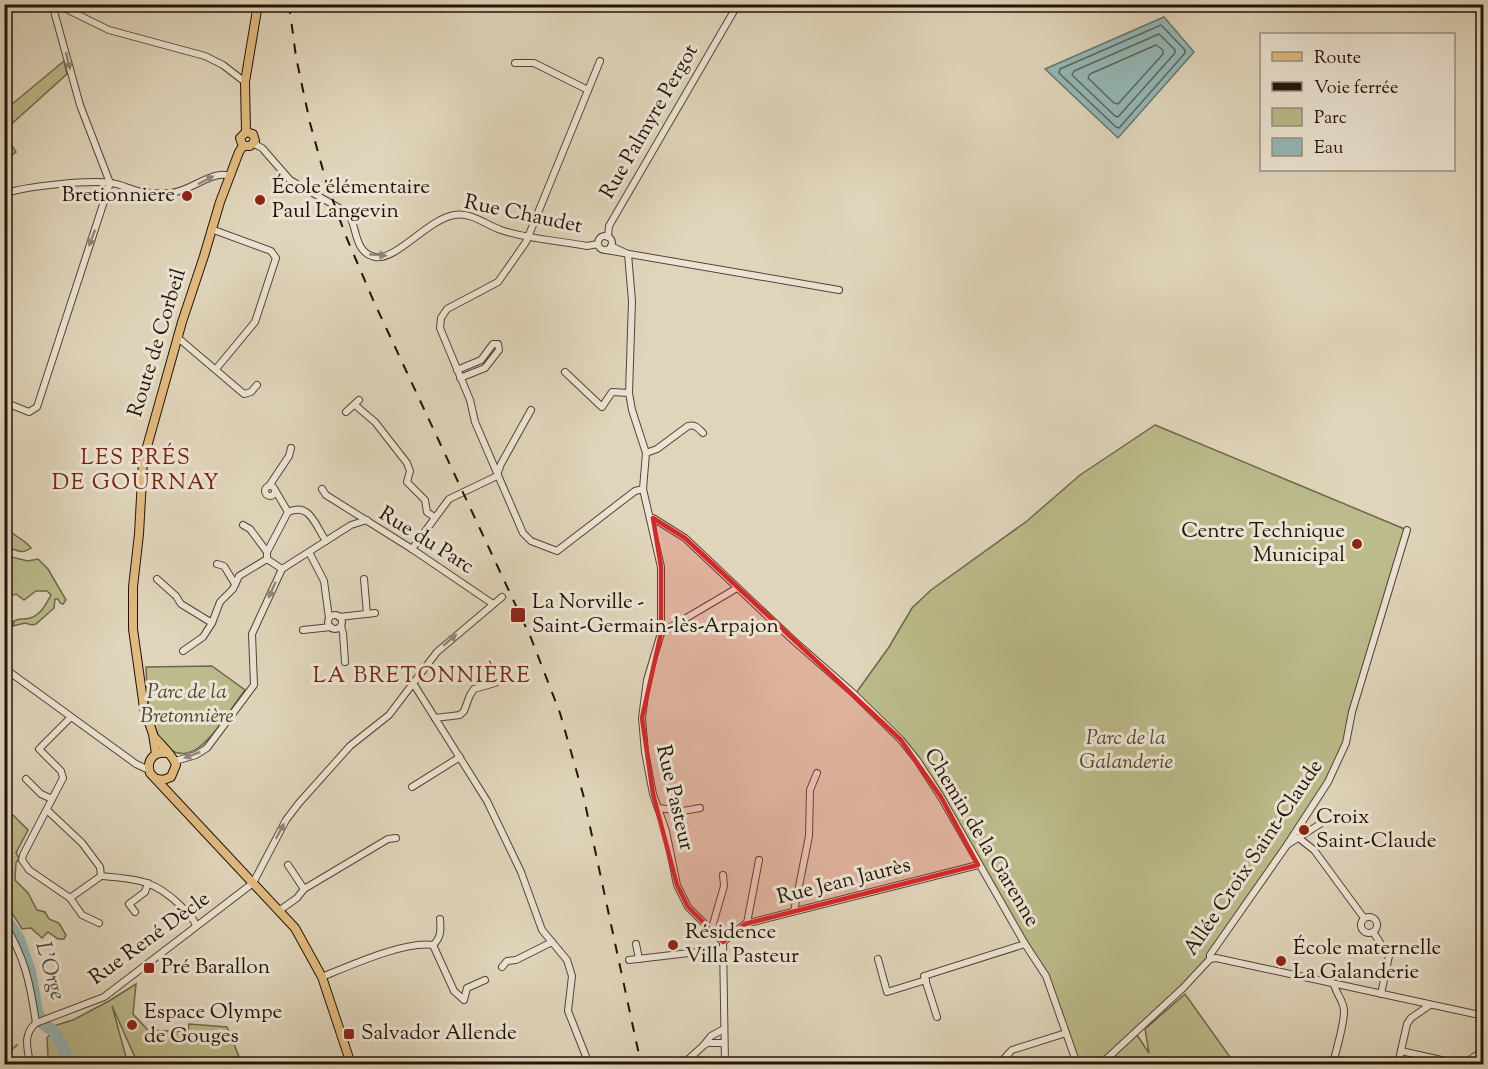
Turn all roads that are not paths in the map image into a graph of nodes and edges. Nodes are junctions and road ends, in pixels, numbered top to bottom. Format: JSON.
{"nodes":[{"id":1,"x":54,"y":4,"type":"edge"},
{"id":2,"x":258,"y":4,"type":"edge"},
{"id":3,"x":738,"y":4,"type":"edge"},
{"id":4,"x":600,"y":61,"type":"dead end"},
{"id":5,"x":515,"y":63,"type":"dead end"},
{"id":6,"x":245,"y":82,"type":"junction"},
{"id":7,"x":588,"y":90,"type":"junction"},
{"id":8,"x":246,"y":132,"type":"junction"},
{"id":9,"x":254,"y":144,"type":"junction"},
{"id":10,"x":243,"y":146,"type":"junction"},
{"id":11,"x":231,"y":176,"type":"junction"},
{"id":12,"x":110,"y":183,"type":"junction"},
{"id":13,"x":4,"y":194,"type":"edge"},
{"id":14,"x":211,"y":229,"type":"junction"},
{"id":15,"x":529,"y":236,"type":"junction"},
{"id":16,"x":605,"y":237,"type":"junction"},
{"id":17,"x":598,"y":244,"type":"junction"},
{"id":18,"x":608,"y":248,"type":"junction"},
{"id":19,"x":628,"y":254,"type":"junction"},
{"id":20,"x":839,"y":290,"type":"dead end"},
{"id":21,"x":177,"y":337,"type":"junction"},
{"id":22,"x":216,"y":369,"type":"junction"},
{"id":23,"x":457,"y":370,"type":"junction"},
{"id":24,"x":565,"y":372,"type":"dead end"},
{"id":25,"x":460,"y":378,"type":"junction"},
{"id":26,"x":257,"y":385,"type":"dead end"},
{"id":27,"x":629,"y":393,"type":"junction"},
{"id":28,"x":4,"y":402,"type":"edge"},
{"id":29,"x":531,"y":410,"type":"dead end"},
{"id":30,"x":346,"y":412,"type":"dead end"},
{"id":31,"x":704,"y":433,"type":"dead end"},
{"id":32,"x":291,"y":448,"type":"dead end"},
{"id":33,"x":646,"y":453,"type":"junction"},
{"id":34,"x":497,"y":476,"type":"junction"},
{"id":35,"x":322,"y":489,"type":"dead end"},
{"id":36,"x":643,"y":489,"type":"junction"},
{"id":37,"x":288,"y":512,"type":"junction"},
{"id":38,"x":434,"y":517,"type":"junction"},
{"id":39,"x":650,"y":518,"type":"junction"},
{"id":40,"x":367,"y":520,"type":"junction"},
{"id":41,"x":243,"y":525,"type":"dead end"},
{"id":42,"x":1407,"y":530,"type":"dead end"},
{"id":43,"x":326,"y":541,"type":"junction"},
{"id":44,"x":412,"y":549,"type":"junction"},
{"id":45,"x":309,"y":552,"type":"junction"},
{"id":46,"x":267,"y":555,"type":"junction"},
{"id":47,"x":217,"y":564,"type":"dead end"},
{"id":48,"x":282,"y":569,"type":"junction"},
{"id":49,"x":157,"y":579,"type":"dead end"},
{"id":50,"x":364,"y":579,"type":"dead end"},
{"id":51,"x":235,"y":584,"type":"junction"},
{"id":52,"x":737,"y":588,"type":"junction"},
{"id":53,"x":502,"y":597,"type":"dead end"},
{"id":54,"x":494,"y":604,"type":"junction"},
{"id":55,"x":375,"y":613,"type":"dead end"},
{"id":56,"x":367,"y":614,"type":"junction"},
{"id":57,"x":339,"y":617,"type":"junction"},
{"id":58,"x":329,"y":618,"type":"junction"},
{"id":59,"x":4,"y":620,"type":"edge"},
{"id":60,"x":212,"y":623,"type":"junction"},
{"id":61,"x":341,"y":626,"type":"junction"},
{"id":62,"x":331,"y":627,"type":"junction"},
{"id":63,"x":4,"y":628,"type":"edge"},
{"id":64,"x":303,"y":630,"type":"dead end"},
{"id":65,"x":661,"y":633,"type":"junction"},
{"id":66,"x":183,"y":651,"type":"dead end"},
{"id":67,"x":345,"y":662,"type":"dead end"},
{"id":68,"x":4,"y":668,"type":"edge"},
{"id":69,"x":413,"y":683,"type":"junction"},
{"id":70,"x":495,"y":683,"type":"dead end"},
{"id":71,"x":71,"y":717,"type":"junction"},
{"id":72,"x":435,"y":718,"type":"junction"},
{"id":73,"x":153,"y":734,"type":"junction"},
{"id":74,"x":167,"y":753,"type":"junction"},
{"id":75,"x":156,"y":754,"type":"junction"},
{"id":76,"x":460,"y":757,"type":"junction"},
{"id":77,"x":130,"y":759,"type":"junction"},
{"id":78,"x":150,"y":760,"type":"junction"},
{"id":79,"x":175,"y":761,"type":"junction"},
{"id":80,"x":149,"y":770,"type":"junction"},
{"id":81,"x":817,"y":773,"type":"dead end"},
{"id":82,"x":171,"y":777,"type":"junction"},
{"id":83,"x":155,"y":778,"type":"junction"},
{"id":84,"x":26,"y":779,"type":"dead end"},
{"id":85,"x":412,"y":787,"type":"dead end"},
{"id":86,"x":174,"y":798,"type":"junction"},
{"id":87,"x":52,"y":799,"type":"junction"},
{"id":88,"x":658,"y":808,"type":"junction"},
{"id":89,"x":700,"y":808,"type":"dead end"},
{"id":90,"x":47,"y":810,"type":"junction"},
{"id":91,"x":1320,"y":825,"type":"dead end"},
{"id":92,"x":396,"y":838,"type":"dead end"},
{"id":93,"x":1300,"y":839,"type":"junction"},
{"id":94,"x":1287,"y":845,"type":"junction"},
{"id":95,"x":759,"y":860,"type":"dead end"},
{"id":96,"x":288,"y":865,"type":"dead end"},
{"id":97,"x":978,"y":865,"type":"junction"},
{"id":98,"x":723,"y":875,"type":"dead end"},
{"id":99,"x":101,"y":876,"type":"junction"},
{"id":100,"x":148,"y":883,"type":"junction"},
{"id":101,"x":253,"y":883,"type":"junction"},
{"id":102,"x":304,"y":888,"type":"junction"},
{"id":103,"x":70,"y":898,"type":"junction"},
{"id":104,"x":280,"y":910,"type":"junction"},
{"id":105,"x":795,"y":911,"type":"junction"},
{"id":106,"x":135,"y":912,"type":"dead end"},
{"id":107,"x":1364,"y":918,"type":"junction"},
{"id":108,"x":440,"y":919,"type":"dead end"},
{"id":109,"x":4,"y":923,"type":"edge"},
{"id":110,"x":99,"y":923,"type":"dead end"},
{"id":111,"x":747,"y":923,"type":"junction"},
{"id":112,"x":196,"y":926,"type":"junction"},
{"id":113,"x":711,"y":931,"type":"junction"},
{"id":114,"x":1373,"y":932,"type":"junction"},
{"id":115,"x":552,"y":942,"type":"junction"},
{"id":116,"x":636,"y":944,"type":"dead end"},
{"id":117,"x":1025,"y":944,"type":"junction"},
{"id":118,"x":433,"y":945,"type":"junction"},
{"id":119,"x":723,"y":945,"type":"junction"},
{"id":120,"x":639,"y":959,"type":"junction"},
{"id":121,"x":878,"y":959,"type":"dead end"},
{"id":122,"x":1210,"y":959,"type":"junction"},
{"id":123,"x":629,"y":960,"type":"dead end"},
{"id":124,"x":502,"y":967,"type":"dead end"},
{"id":125,"x":322,"y":978,"type":"junction"},
{"id":126,"x":485,"y":980,"type":"dead end"},
{"id":127,"x":926,"y":981,"type":"junction"},
{"id":128,"x":1334,"y":984,"type":"junction"},
{"id":129,"x":1381,"y":994,"type":"junction"},
{"id":130,"x":1430,"y":1005,"type":"junction"},
{"id":131,"x":1484,"y":1016,"type":"edge"},
{"id":132,"x":937,"y":1017,"type":"dead end"},
{"id":133,"x":38,"y":1022,"type":"junction"},
{"id":134,"x":723,"y":1029,"type":"junction"},
{"id":135,"x":1066,"y":1033,"type":"junction"},
{"id":136,"x":1484,"y":1038,"type":"edge"},
{"id":137,"x":724,"y":1043,"type":"junction"},
{"id":138,"x":703,"y":1046,"type":"junction"},
{"id":139,"x":1401,"y":1051,"type":"junction"},
{"id":140,"x":1482,"y":1056,"type":"edge"},
{"id":141,"x":30,"y":1065,"type":"edge"},
{"id":142,"x":351,"y":1065,"type":"edge"},
{"id":143,"x":589,"y":1065,"type":"edge"},
{"id":144,"x":683,"y":1065,"type":"edge"},
{"id":145,"x":724,"y":1065,"type":"edge"},
{"id":146,"x":999,"y":1065,"type":"edge"},
{"id":147,"x":1077,"y":1065,"type":"edge"},
{"id":148,"x":1101,"y":1065,"type":"edge"},
{"id":149,"x":1333,"y":1065,"type":"edge"},
{"id":150,"x":1398,"y":1065,"type":"edge"},
{"id":151,"x":1461,"y":1065,"type":"edge"}],
"edges":[{"from":1,"to":6,"type":"street"},
{"from":1,"to":12,"type":"street","one_way":true},
{"from":2,"to":6,"type":"main road"},
{"from":3,"to":16,"type":"street","name":"Rue Palmyre Pergot"},
{"from":4,"to":7,"type":"street"},
{"from":5,"to":7,"type":"street"},
{"from":6,"to":8,"type":"main road"},
{"from":7,"to":15,"type":"street"},
{"from":8,"to":9,"type":"main road"},
{"from":8,"to":10,"type":"main road"},
{"from":9,"to":10,"type":"main road"},
{"from":9,"to":15,"type":"street","name":"Rue Chaudet","one_way":true},
{"from":10,"to":11,"type":"main road","name":"Route de Corbeil"},
{"from":12,"to":11,"type":"street","one_way":true},
{"from":11,"to":14,"type":"main road","name":"Route de Corbeil"},
{"from":12,"to":13,"type":"street"},
{"from":12,"to":28,"type":"street","one_way":true},
{"from":14,"to":21,"type":"main road","name":"Route de Corbeil"},
{"from":14,"to":22,"type":"street"},
{"from":15,"to":17,"type":"street","name":"Rue Chaudet"},
{"from":15,"to":23,"type":"street"},
{"from":16,"to":17,"type":"street","name":"Rue Chaudet"},
{"from":16,"to":18,"type":"street","name":"Rue Chaudet"},
{"from":17,"to":18,"type":"street","name":"Rue Chaudet"},
{"from":18,"to":19,"type":"street","name":"Rue Chaudet"},
{"from":19,"to":20,"type":"street","name":"Rue Chaudet"},
{"from":19,"to":27,"type":"street"},
{"from":21,"to":22,"type":"street"},
{"from":21,"to":73,"type":"main road","name":"Route de Corbeil"},
{"from":22,"to":26,"type":"street"},
{"from":23,"to":25,"type":"street"},
{"from":23,"to":25,"type":"street"},
{"from":24,"to":27,"type":"street"},
{"from":25,"to":34,"type":"street"},
{"from":27,"to":33,"type":"street"},
{"from":29,"to":34,"type":"street"},
{"from":30,"to":38,"type":"street"},
{"from":31,"to":33,"type":"street"},
{"from":32,"to":37,"type":"street"},
{"from":33,"to":36,"type":"street"},
{"from":34,"to":36,"type":"street"},
{"from":34,"to":38,"type":"street"},
{"from":35,"to":40,"type":"street"},
{"from":36,"to":39,"type":"street","name":"Rue Pasteur"},
{"from":37,"to":43,"type":"street"},
{"from":37,"to":46,"type":"street"},
{"from":38,"to":44,"type":"street"},
{"from":39,"to":52,"type":"street","name":"Chemin de la Garenne"},
{"from":39,"to":65,"type":"street","name":"Rue Pasteur"},
{"from":40,"to":43,"type":"street","name":"Rue du Parc"},
{"from":40,"to":44,"type":"street","name":"Rue du Parc"},
{"from":41,"to":46,"type":"street"},
{"from":42,"to":94,"type":"street","name":"Allée Croix Saint-Claude"},
{"from":43,"to":45,"type":"street","name":"Rue du Parc"},
{"from":44,"to":54,"type":"street","name":"Rue du Parc"},
{"from":45,"to":48,"type":"street","name":"Rue du Parc"},
{"from":45,"to":58,"type":"street"},
{"from":46,"to":48,"type":"street"},
{"from":46,"to":51,"type":"street"},
{"from":47,"to":51,"type":"street"},
{"from":48,"to":79,"type":"street","one_way":true},
{"from":49,"to":60,"type":"street"},
{"from":50,"to":56,"type":"street"},
{"from":51,"to":60,"type":"street"},
{"from":52,"to":65,"type":"street"},
{"from":52,"to":97,"type":"street","name":"Chemin de la Garenne"},
{"from":53,"to":54,"type":"street"},
{"from":69,"to":54,"type":"street","one_way":true},
{"from":55,"to":56,"type":"street"},
{"from":56,"to":57,"type":"street"},
{"from":57,"to":58,"type":"street"},
{"from":57,"to":61,"type":"street"},
{"from":58,"to":62,"type":"street"},
{"from":59,"to":63,"type":"street"},
{"from":60,"to":66,"type":"street"},
{"from":61,"to":62,"type":"street"},
{"from":61,"to":67,"type":"street"},
{"from":62,"to":64,"type":"street"},
{"from":65,"to":88,"type":"street","name":"Rue Pasteur"},
{"from":68,"to":71,"type":"street"},
{"from":69,"to":72,"type":"street"},
{"from":101,"to":69,"type":"street","one_way":true},
{"from":70,"to":72,"type":"street"},
{"from":71,"to":77,"type":"street"},
{"from":71,"to":87,"type":"street"},
{"from":72,"to":76,"type":"street"},
{"from":73,"to":74,"type":"main road","name":"Route de Corbeil"},
{"from":73,"to":75,"type":"main road","name":"Route de Corbeil"},
{"from":74,"to":75,"type":"main road"},
{"from":74,"to":79,"type":"main road"},
{"from":75,"to":78,"type":"main road"},
{"from":76,"to":85,"type":"street"},
{"from":76,"to":115,"type":"street"},
{"from":77,"to":78,"type":"street"},
{"from":77,"to":80,"type":"street"},
{"from":78,"to":80,"type":"main road"},
{"from":79,"to":82,"type":"main road"},
{"from":80,"to":83,"type":"main road"},
{"from":81,"to":105,"type":"street"},
{"from":82,"to":83,"type":"main road"},
{"from":82,"to":86,"type":"main road"},
{"from":83,"to":86,"type":"main road"},
{"from":84,"to":87,"type":"street"},
{"from":86,"to":101,"type":"main road"},
{"from":87,"to":90,"type":"street"},
{"from":88,"to":89,"type":"street"},
{"from":88,"to":113,"type":"street","name":"Rue Pasteur"},
{"from":90,"to":99,"type":"street"},
{"from":90,"to":103,"type":"street"},
{"from":91,"to":93,"type":"street"},
{"from":92,"to":102,"type":"street"},
{"from":93,"to":94,"type":"street"},
{"from":93,"to":107,"type":"street"},
{"from":94,"to":122,"type":"street","name":"Allée Croix Saint-Claude"},
{"from":95,"to":111,"type":"street"},
{"from":96,"to":102,"type":"street"},
{"from":97,"to":105,"type":"street","name":"Rue Jean Jaurès"},
{"from":97,"to":117,"type":"street","name":"Chemin de la Garenne"},
{"from":98,"to":113,"type":"street"},
{"from":99,"to":100,"type":"street"},
{"from":99,"to":103,"type":"street"},
{"from":100,"to":106,"type":"street"},
{"from":100,"to":112,"type":"street"},
{"from":101,"to":104,"type":"main road"},
{"from":101,"to":112,"type":"street","name":"Rue René Dècle"},
{"from":102,"to":104,"type":"street"},
{"from":103,"to":110,"type":"street"},
{"from":104,"to":125,"type":"main road"},
{"from":105,"to":111,"type":"street","name":"Rue Jean Jaurès"},
{"from":107,"to":114,"type":"street"},
{"from":107,"to":114,"type":"street"},
{"from":108,"to":118,"type":"street"},
{"from":109,"to":133,"type":"street"},
{"from":111,"to":119,"type":"street","name":"Rue Jean Jaurès"},
{"from":112,"to":133,"type":"street","name":"Rue René Dècle"},
{"from":113,"to":119,"type":"street","name":"Rue Pasteur"},
{"from":114,"to":129,"type":"street"},
{"from":115,"to":124,"type":"street"},
{"from":115,"to":143,"type":"street"},
{"from":116,"to":120,"type":"street"},
{"from":117,"to":127,"type":"street"},
{"from":117,"to":135,"type":"street","name":"Chemin de la Garenne"},
{"from":118,"to":125,"type":"street"},
{"from":118,"to":126,"type":"street"},
{"from":119,"to":120,"type":"street"},
{"from":119,"to":134,"type":"street"},
{"from":120,"to":123,"type":"street"},
{"from":121,"to":127,"type":"street"},
{"from":122,"to":128,"type":"street"},
{"from":122,"to":148,"type":"street","name":"Allée Croix Saint-Claude"},
{"from":125,"to":142,"type":"main road"},
{"from":127,"to":132,"type":"street"},
{"from":128,"to":129,"type":"street"},
{"from":128,"to":149,"type":"street"},
{"from":129,"to":130,"type":"street"},
{"from":130,"to":131,"type":"street"},
{"from":130,"to":139,"type":"street"},
{"from":133,"to":141,"type":"street"},
{"from":134,"to":137,"type":"street"},
{"from":134,"to":138,"type":"street"},
{"from":135,"to":146,"type":"street"},
{"from":135,"to":147,"type":"street","name":"Chemin de la Garenne"},
{"from":136,"to":140,"type":"street"},
{"from":137,"to":138,"type":"street"},
{"from":137,"to":145,"type":"street"},
{"from":138,"to":144,"type":"street"},
{"from":139,"to":150,"type":"street"},
{"from":139,"to":151,"type":"street"},
{"from":140,"to":151,"type":"street"}]}
